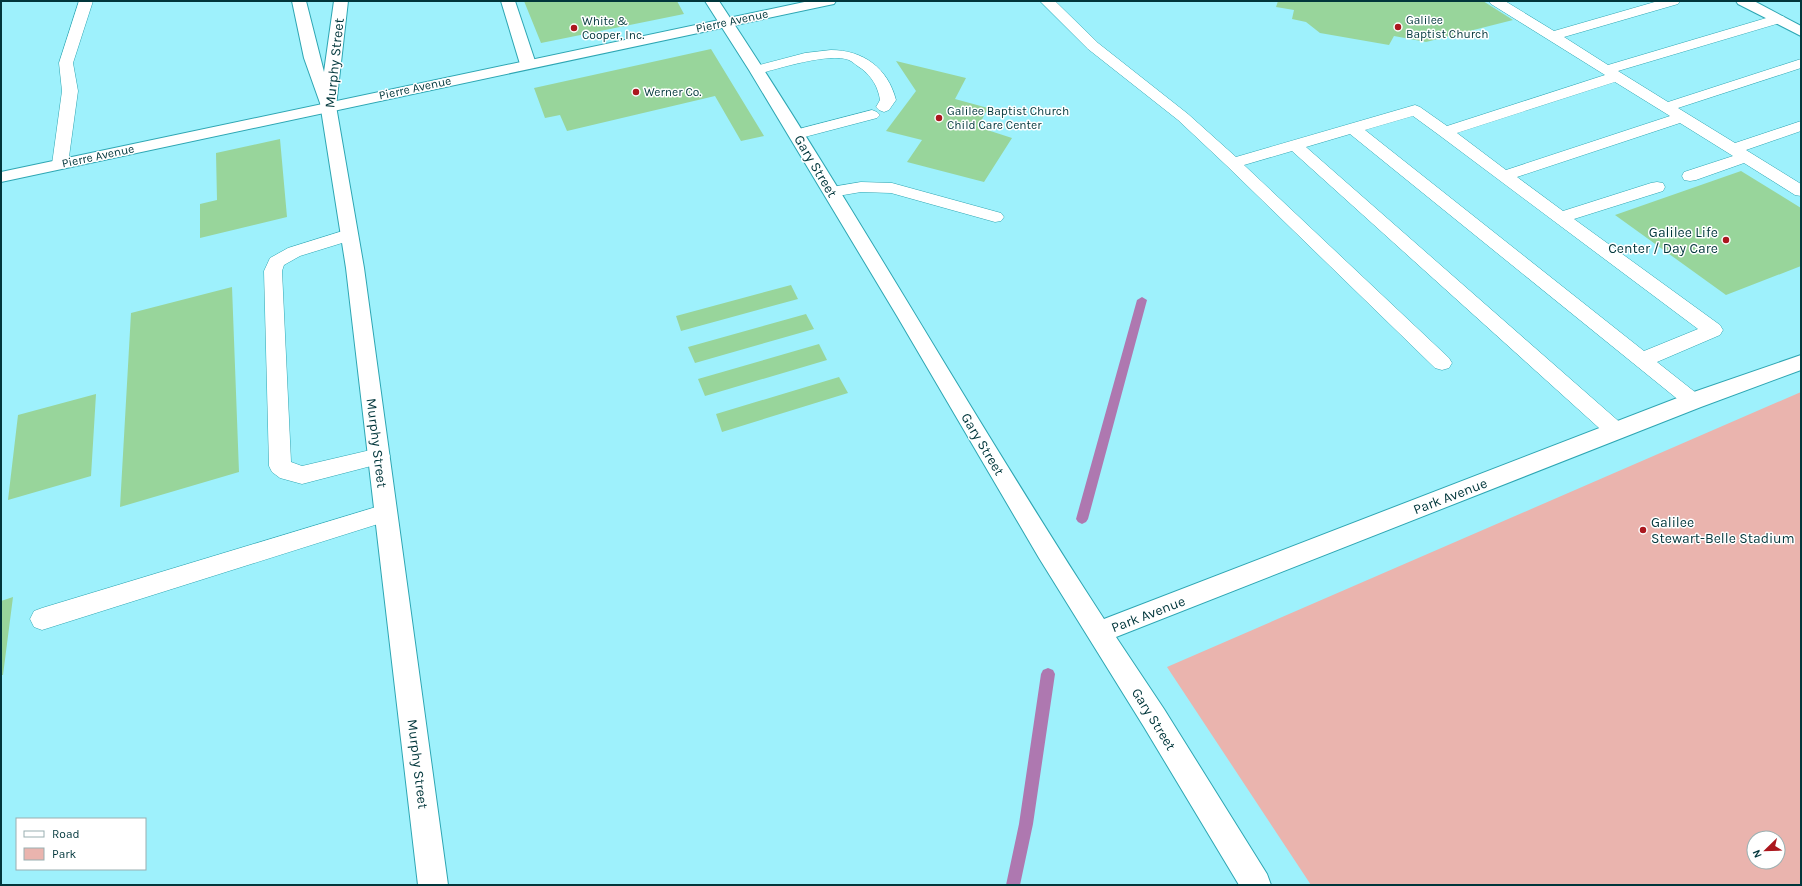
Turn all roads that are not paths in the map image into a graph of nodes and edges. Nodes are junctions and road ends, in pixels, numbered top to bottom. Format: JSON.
{"nodes":[{"id":1,"x":86,"y":1,"type":"edge"},
{"id":2,"x":298,"y":1,"type":"edge"},
{"id":3,"x":341,"y":1,"type":"edge"},
{"id":4,"x":508,"y":1,"type":"edge"},
{"id":5,"x":712,"y":1,"type":"edge"},
{"id":6,"x":828,"y":1,"type":"edge"},
{"id":7,"x":1046,"y":1,"type":"edge"},
{"id":8,"x":1496,"y":1,"type":"edge"},
{"id":9,"x":1673,"y":1,"type":"edge"},
{"id":10,"x":1742,"y":1,"type":"edge"},
{"id":11,"x":1778,"y":19,"type":"junction"},
{"id":12,"x":726,"y":22,"type":"junction"},
{"id":13,"x":1801,"y":32,"type":"edge"},
{"id":14,"x":1552,"y":36,"type":"junction"},
{"id":15,"x":528,"y":64,"type":"junction"},
{"id":16,"x":1801,"y":64,"type":"edge"},
{"id":17,"x":758,"y":70,"type":"junction"},
{"id":18,"x":1612,"y":73,"type":"junction"},
{"id":19,"x":328,"y":106,"type":"junction"},
{"id":20,"x":1667,"y":107,"type":"junction"},
{"id":21,"x":1682,"y":117,"type":"junction"},
{"id":22,"x":1801,"y":126,"type":"edge"},
{"id":23,"x":1353,"y":128,"type":"junction"},
{"id":24,"x":1445,"y":132,"type":"junction"},
{"id":25,"x":797,"y":134,"type":"junction"},
{"id":26,"x":1295,"y":145,"type":"junction"},
{"id":27,"x":1740,"y":153,"type":"junction"},
{"id":28,"x":1233,"y":163,"type":"junction"},
{"id":29,"x":60,"y":164,"type":"junction"},
{"id":30,"x":1504,"y":176,"type":"junction"},
{"id":31,"x":1690,"y":176,"type":"dead end"},
{"id":32,"x":1,"y":177,"type":"edge"},
{"id":33,"x":1657,"y":187,"type":"dead end"},
{"id":34,"x":1801,"y":191,"type":"edge"},
{"id":35,"x":832,"y":192,"type":"junction"},
{"id":36,"x":995,"y":217,"type":"dead end"},
{"id":37,"x":1561,"y":218,"type":"junction"},
{"id":38,"x":349,"y":235,"type":"junction"},
{"id":39,"x":1642,"y":360,"type":"junction"},
{"id":40,"x":1801,"y":362,"type":"edge"},
{"id":41,"x":1442,"y":363,"type":"dead end"},
{"id":42,"x":1693,"y":401,"type":"junction"},
{"id":43,"x":1616,"y":431,"type":"junction"},
{"id":44,"x":379,"y":456,"type":"junction"},
{"id":45,"x":386,"y":514,"type":"junction"},
{"id":46,"x":42,"y":619,"type":"dead end"},
{"id":47,"x":1099,"y":632,"type":"junction"},
{"id":48,"x":433,"y":885,"type":"edge"},
{"id":49,"x":1256,"y":885,"type":"edge"}],
"edges":[{"from":1,"to":29,"type":"lane"},
{"from":2,"to":19,"type":"street"},
{"from":3,"to":19,"type":"street","name":"Murphy Street"},
{"from":4,"to":15,"type":"street"},
{"from":5,"to":12,"type":"street","name":"Gary Street"},
{"from":6,"to":12,"type":"street","name":"Pierre Avenue"},
{"from":7,"to":28,"type":"lane"},
{"from":8,"to":14,"type":"lane"},
{"from":9,"to":14,"type":"lane"},
{"from":10,"to":11,"type":"street"},
{"from":11,"to":13,"type":"street"},
{"from":11,"to":18,"type":"lane"},
{"from":12,"to":15,"type":"street","name":"Pierre Avenue"},
{"from":12,"to":17,"type":"street","name":"Gary Street"},
{"from":14,"to":18,"type":"lane"},
{"from":15,"to":19,"type":"street","name":"Pierre Avenue"},
{"from":16,"to":20,"type":"lane"},
{"from":17,"to":25,"type":"street","name":"Gary Street"},
{"from":17,"to":25,"type":"lane"},
{"from":18,"to":20,"type":"lane"},
{"from":18,"to":24,"type":"lane"},
{"from":19,"to":29,"type":"street","name":"Pierre Avenue"},
{"from":19,"to":38,"type":"street","name":"Murphy Street"},
{"from":20,"to":21,"type":"lane"},
{"from":21,"to":27,"type":"lane"},
{"from":21,"to":30,"type":"lane"},
{"from":22,"to":27,"type":"lane"},
{"from":23,"to":24,"type":"lane"},
{"from":23,"to":26,"type":"lane"},
{"from":23,"to":39,"type":"lane"},
{"from":24,"to":30,"type":"lane"},
{"from":25,"to":35,"type":"street","name":"Gary Street"},
{"from":26,"to":28,"type":"lane"},
{"from":26,"to":43,"type":"lane"},
{"from":27,"to":31,"type":"lane"},
{"from":27,"to":34,"type":"lane"},
{"from":28,"to":41,"type":"lane"},
{"from":29,"to":32,"type":"street","name":"Pierre Avenue"},
{"from":30,"to":37,"type":"lane"},
{"from":33,"to":37,"type":"lane"},
{"from":35,"to":36,"type":"lane"},
{"from":35,"to":47,"type":"street","name":"Gary Street"},
{"from":37,"to":39,"type":"lane"},
{"from":38,"to":44,"type":"street","name":"Murphy Street"},
{"from":38,"to":44,"type":"lane"},
{"from":39,"to":42,"type":"lane"},
{"from":40,"to":42,"type":"street","name":"Park Avenue"},
{"from":42,"to":43,"type":"street","name":"Park Avenue"},
{"from":43,"to":47,"type":"street","name":"Park Avenue"},
{"from":44,"to":45,"type":"street","name":"Murphy Street"},
{"from":45,"to":46,"type":"lane"},
{"from":45,"to":48,"type":"street","name":"Murphy Street"},
{"from":47,"to":49,"type":"street","name":"Gary Street"}]}
